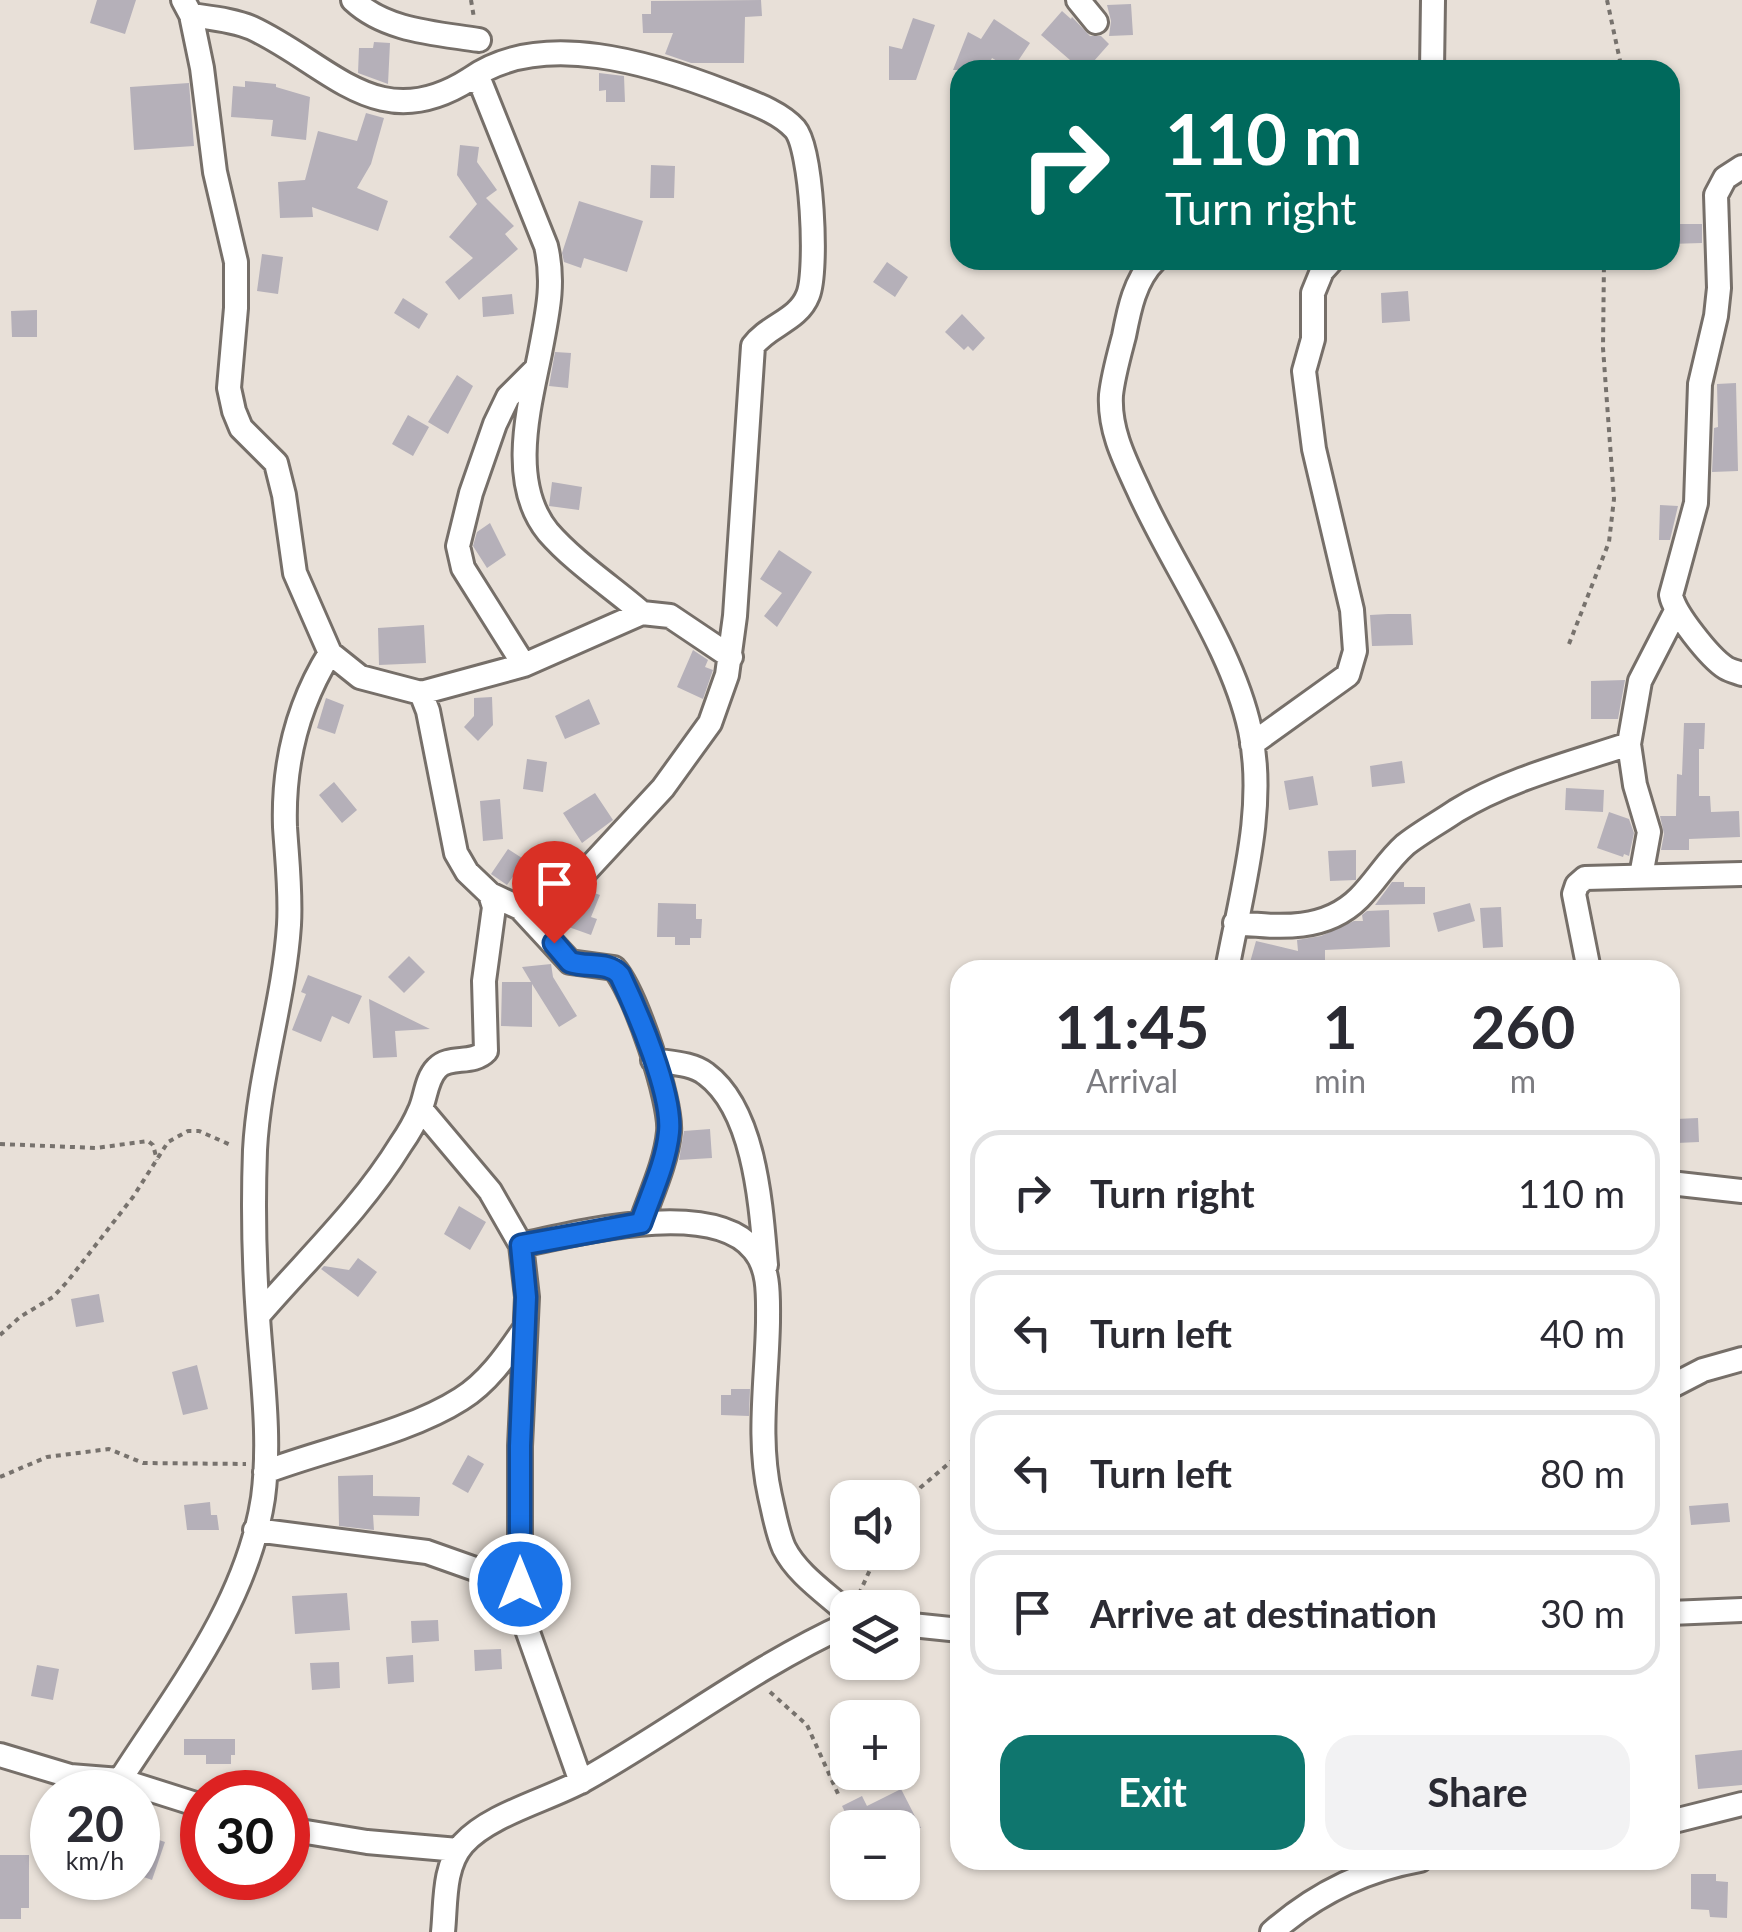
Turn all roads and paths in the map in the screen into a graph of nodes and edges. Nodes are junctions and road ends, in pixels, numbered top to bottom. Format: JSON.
{"nodes":[{"id":1,"x":353,"y":0,"type":"edge"},
{"id":2,"x":1078,"y":0,"type":"edge"},
{"id":3,"x":1433,"y":0,"type":"edge"},
{"id":4,"x":1607,"y":0,"type":"edge"},
{"id":5,"x":187,"y":7,"type":"edge"},
{"id":6,"x":1096,"y":22,"type":"dead end"},
{"id":7,"x":478,"y":40,"type":"dead end"},
{"id":8,"x":1432,"y":60,"type":"edge"},
{"id":9,"x":1620,"y":60,"type":"edge"},
{"id":10,"x":470,"y":79,"type":"junction"},
{"id":11,"x":1742,"y":167,"type":"edge"},
{"id":12,"x":1146,"y":270,"type":"edge"},
{"id":13,"x":1323,"y":270,"type":"edge"},
{"id":14,"x":1604,"y":270,"type":"edge"},
{"id":15,"x":536,"y":369,"type":"junction"},
{"id":16,"x":1676,"y":610,"type":"junction"},
{"id":17,"x":642,"y":612,"type":"junction"},
{"id":18,"x":1569,"y":644,"type":"dead end"},
{"id":19,"x":330,"y":653,"type":"junction"},
{"id":20,"x":730,"y":657,"type":"junction"},
{"id":21,"x":524,"y":665,"type":"junction"},
{"id":22,"x":1742,"y":674,"type":"edge"},
{"id":23,"x":421,"y":693,"type":"junction"},
{"id":24,"x":1252,"y":744,"type":"junction"},
{"id":25,"x":1629,"y":744,"type":"junction"},
{"id":26,"x":1742,"y":874,"type":"edge"},
{"id":27,"x":1641,"y":876,"type":"junction"},
{"id":28,"x":490,"y":894,"type":"junction"},
{"id":29,"x":1236,"y":923,"type":"junction"},
{"id":30,"x":540,"y":930,"type":"junction"},
{"id":31,"x":1229,"y":960,"type":"edge"},
{"id":32,"x":1587,"y":960,"type":"edge"},
{"id":33,"x":653,"y":1060,"type":"junction"},
{"id":34,"x":420,"y":1109,"type":"junction"},
{"id":35,"x":0,"y":1144,"type":"edge"},
{"id":36,"x":256,"y":1144,"type":"junction"},
{"id":37,"x":157,"y":1160,"type":"junction"},
{"id":38,"x":1680,"y":1184,"type":"edge"},
{"id":39,"x":1742,"y":1191,"type":"edge"},
{"id":40,"x":641,"y":1223,"type":"junction"},
{"id":41,"x":521,"y":1245,"type":"junction"},
{"id":42,"x":767,"y":1274,"type":"junction"},
{"id":43,"x":258,"y":1316,"type":"junction"},
{"id":44,"x":523,"y":1331,"type":"junction"},
{"id":45,"x":0,"y":1334,"type":"edge"},
{"id":46,"x":1742,"y":1359,"type":"edge"},
{"id":47,"x":1680,"y":1382,"type":"edge"},
{"id":48,"x":950,"y":1462,"type":"edge"},
{"id":49,"x":266,"y":1468,"type":"junction"},
{"id":50,"x":0,"y":1477,"type":"edge"},
{"id":51,"x":920,"y":1487,"type":"edge"},
{"id":52,"x":255,"y":1530,"type":"junction"},
{"id":53,"x":520,"y":1584,"type":"junction"},
{"id":54,"x":833,"y":1590,"type":"edge"},
{"id":55,"x":1742,"y":1610,"type":"edge"},
{"id":56,"x":1680,"y":1613,"type":"edge"},
{"id":57,"x":920,"y":1626,"type":"edge"},
{"id":58,"x":950,"y":1629,"type":"edge"},
{"id":59,"x":830,"y":1634,"type":"edge"},
{"id":60,"x":750,"y":1677,"type":"junction"},
{"id":61,"x":0,"y":1756,"type":"edge"},
{"id":62,"x":49,"y":1770,"type":"edge"},
{"id":63,"x":126,"y":1770,"type":"edge"},
{"id":64,"x":581,"y":1782,"type":"junction"},
{"id":65,"x":840,"y":1796,"type":"dead end"},
{"id":66,"x":1742,"y":1804,"type":"edge"},
{"id":67,"x":1680,"y":1820,"type":"edge"},
{"id":68,"x":310,"y":1833,"type":"edge"},
{"id":69,"x":458,"y":1850,"type":"junction"},
{"id":70,"x":1384,"y":1870,"type":"edge"},
{"id":71,"x":443,"y":1932,"type":"edge"},
{"id":72,"x":1272,"y":1932,"type":"edge"}],
"edges":[{"from":1,"to":7,"type":"street"},
{"from":2,"to":6,"type":"street"},
{"from":3,"to":8,"type":"street"},
{"from":4,"to":9,"type":"path"},
{"from":5,"to":10,"type":"street"},
{"from":5,"to":19,"type":"street"},
{"from":10,"to":15,"type":"street"},
{"from":10,"to":20,"type":"street"},
{"from":11,"to":16,"type":"street"},
{"from":12,"to":24,"type":"street"},
{"from":13,"to":24,"type":"street"},
{"from":14,"to":18,"type":"path"},
{"from":15,"to":17,"type":"street"},
{"from":15,"to":21,"type":"street"},
{"from":16,"to":22,"type":"street"},
{"from":16,"to":25,"type":"street"},
{"from":17,"to":20,"type":"street"},
{"from":17,"to":21,"type":"street"},
{"from":19,"to":23,"type":"street"},
{"from":19,"to":36,"type":"street"},
{"from":20,"to":30,"type":"street"},
{"from":21,"to":23,"type":"street"},
{"from":23,"to":28,"type":"street"},
{"from":24,"to":29,"type":"street"},
{"from":25,"to":27,"type":"street"},
{"from":25,"to":29,"type":"street"},
{"from":26,"to":27,"type":"street"},
{"from":27,"to":32,"type":"street"},
{"from":28,"to":30,"type":"street"},
{"from":28,"to":34,"type":"street"},
{"from":29,"to":31,"type":"street"},
{"from":30,"to":33,"type":"street"},
{"from":33,"to":40,"type":"street"},
{"from":33,"to":42,"type":"street"},
{"from":34,"to":41,"type":"street"},
{"from":34,"to":43,"type":"street"},
{"from":35,"to":37,"type":"path"},
{"from":36,"to":37,"type":"path"},
{"from":36,"to":43,"type":"street"},
{"from":37,"to":45,"type":"path"},
{"from":38,"to":39,"type":"street"},
{"from":40,"to":41,"type":"street"},
{"from":40,"to":42,"type":"street"},
{"from":41,"to":44,"type":"street"},
{"from":42,"to":54,"type":"street"},
{"from":43,"to":49,"type":"street"},
{"from":44,"to":49,"type":"street"},
{"from":44,"to":53,"type":"street"},
{"from":46,"to":47,"type":"street"},
{"from":48,"to":51,"type":"path"},
{"from":49,"to":50,"type":"path"},
{"from":49,"to":52,"type":"street"},
{"from":52,"to":53,"type":"street"},
{"from":52,"to":63,"type":"street"},
{"from":53,"to":64,"type":"street"},
{"from":55,"to":56,"type":"street"},
{"from":57,"to":58,"type":"street"},
{"from":59,"to":60,"type":"street"},
{"from":60,"to":64,"type":"street"},
{"from":60,"to":65,"type":"path"},
{"from":61,"to":62,"type":"street"},
{"from":64,"to":69,"type":"street"},
{"from":66,"to":67,"type":"street"},
{"from":68,"to":69,"type":"street"},
{"from":69,"to":71,"type":"street"},
{"from":70,"to":72,"type":"street"}]}
